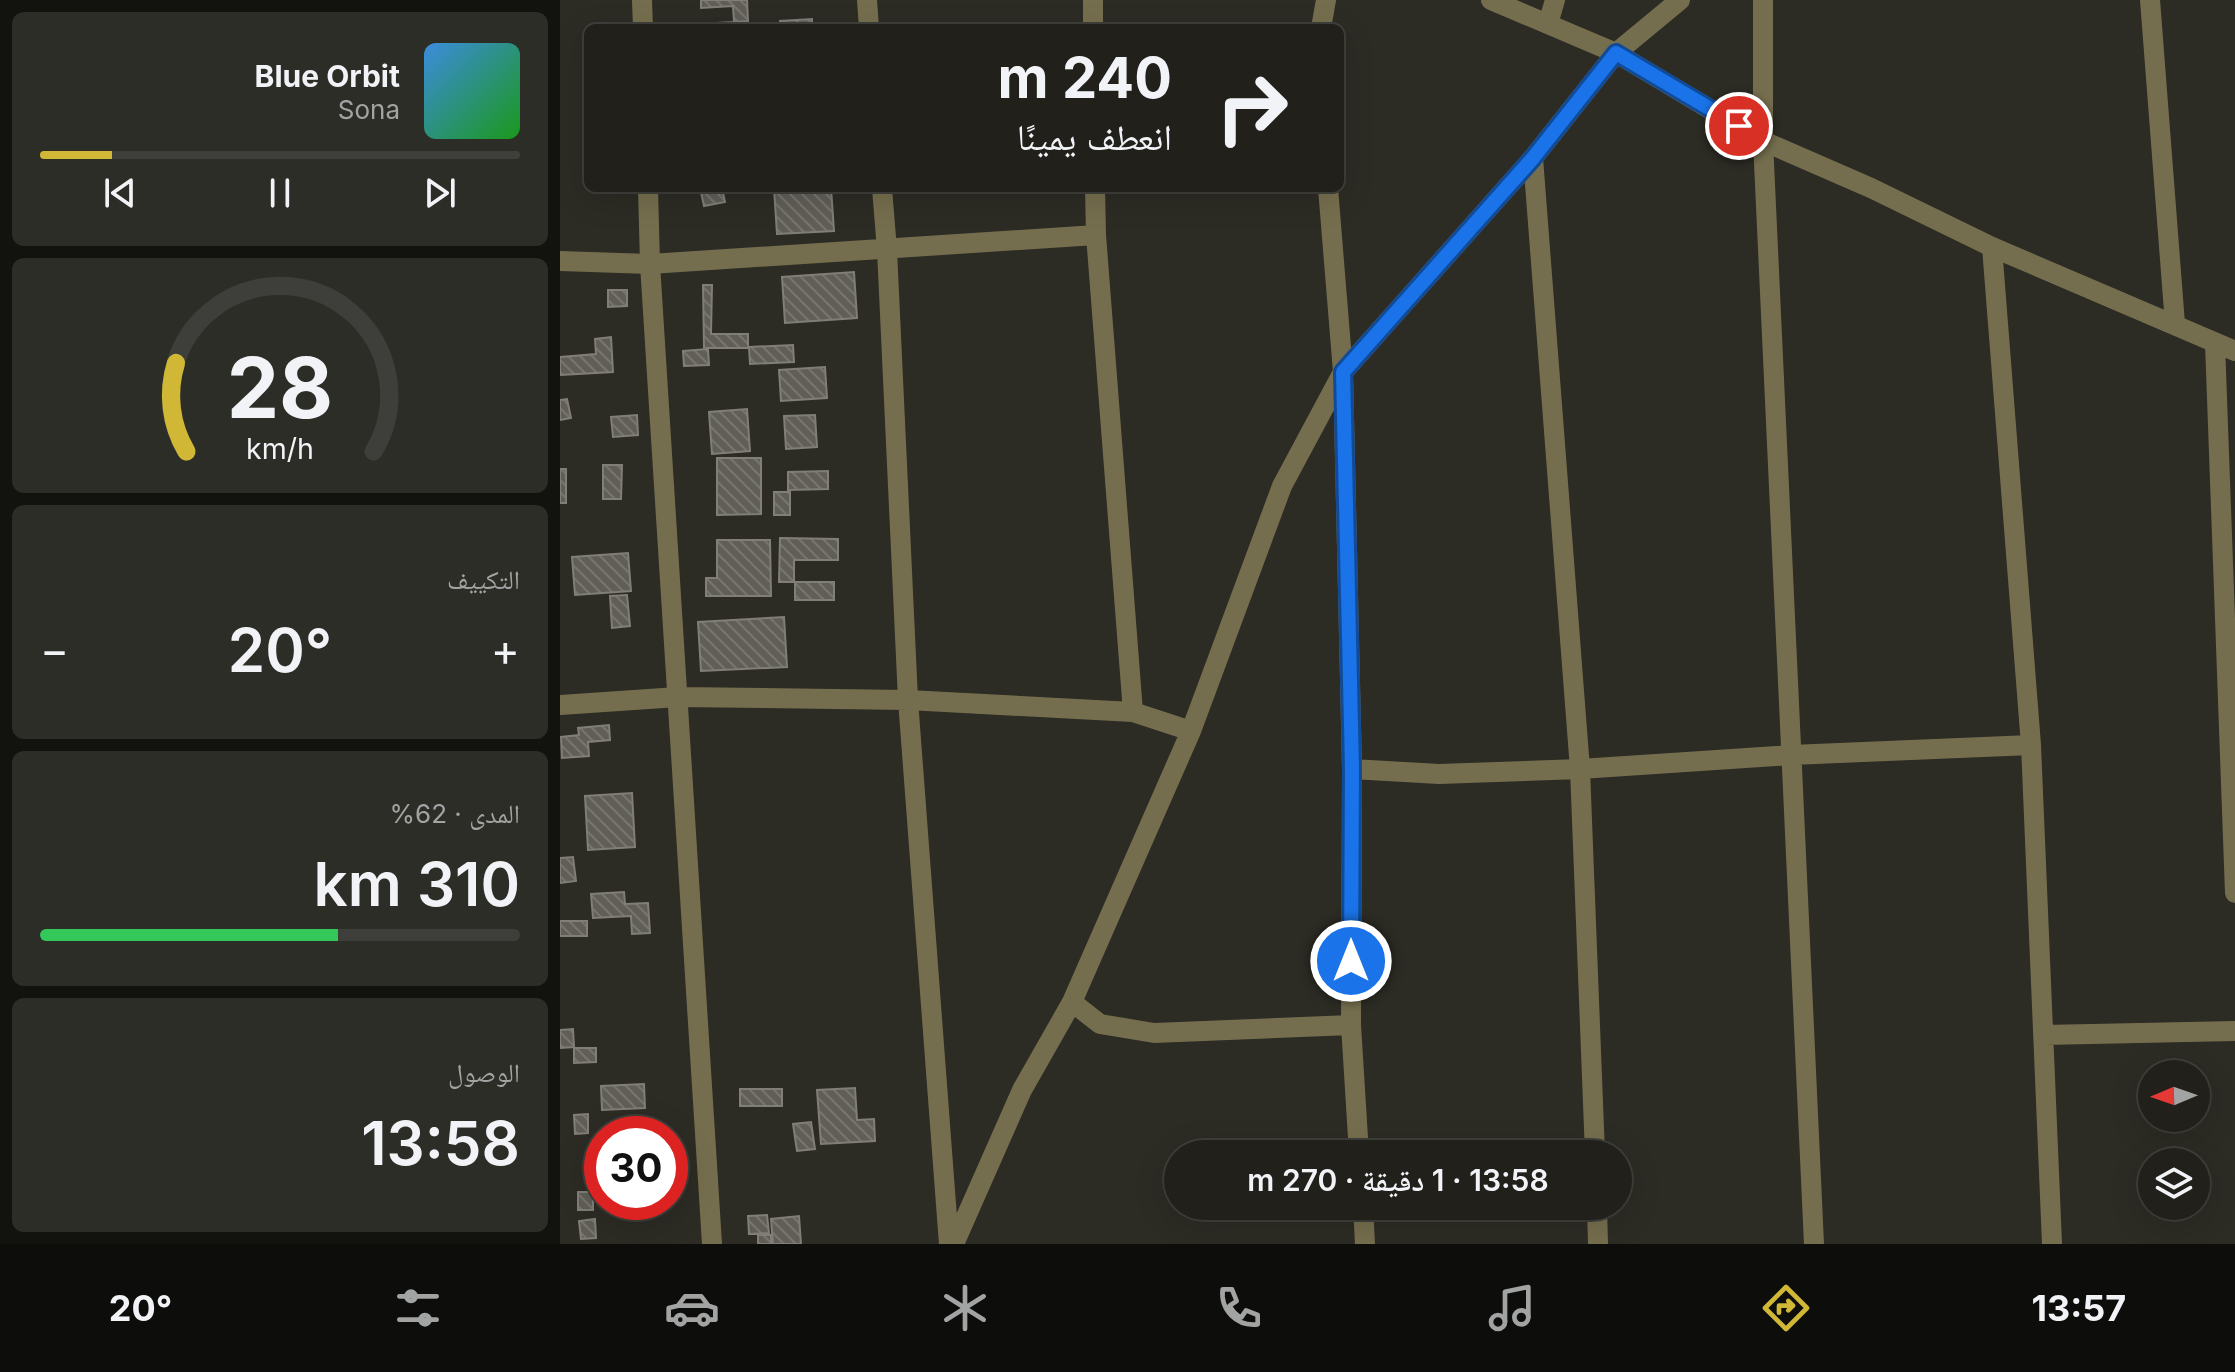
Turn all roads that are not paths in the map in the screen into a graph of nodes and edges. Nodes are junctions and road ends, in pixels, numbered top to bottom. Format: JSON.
{"nodes":[{"id":1,"x":642,"y":0,"type":"edge"},
{"id":2,"x":867,"y":0,"type":"edge"},
{"id":3,"x":1093,"y":0,"type":"edge"},
{"id":4,"x":1326,"y":0,"type":"edge"},
{"id":5,"x":1491,"y":0,"type":"edge"},
{"id":6,"x":1555,"y":0,"type":"edge"},
{"id":7,"x":1680,"y":0,"type":"edge"},
{"id":8,"x":1763,"y":0,"type":"edge"},
{"id":9,"x":2150,"y":0,"type":"edge"},
{"id":10,"x":643,"y":24,"type":"edge"},
{"id":11,"x":869,"y":24,"type":"edge"},
{"id":12,"x":1093,"y":24,"type":"edge"},
{"id":13,"x":1322,"y":24,"type":"edge"},
{"id":14,"x":1548,"y":24,"type":"junction"},
{"id":15,"x":1616,"y":53,"type":"junction"},
{"id":16,"x":1763,"y":141,"type":"junction"},
{"id":17,"x":1533,"y":158,"type":"junction"},
{"id":18,"x":648,"y":192,"type":"edge"},
{"id":19,"x":882,"y":192,"type":"edge"},
{"id":20,"x":1095,"y":192,"type":"edge"},
{"id":21,"x":1328,"y":192,"type":"edge"},
{"id":22,"x":1096,"y":235,"type":"junction"},
{"id":23,"x":1992,"y":247,"type":"junction"},
{"id":24,"x":887,"y":250,"type":"junction"},
{"id":25,"x":560,"y":261,"type":"edge"},
{"id":26,"x":650,"y":264,"type":"junction"},
{"id":27,"x":2175,"y":324,"type":"junction"},
{"id":28,"x":2215,"y":343,"type":"junction"},
{"id":29,"x":2235,"y":351,"type":"edge"},
{"id":30,"x":1343,"y":372,"type":"junction"},
{"id":31,"x":678,"y":697,"type":"junction"},
{"id":32,"x":908,"y":700,"type":"junction"},
{"id":33,"x":560,"y":705,"type":"edge"},
{"id":34,"x":1133,"y":712,"type":"junction"},
{"id":35,"x":1191,"y":731,"type":"junction"},
{"id":36,"x":2232,"y":732,"type":"edge"},
{"id":37,"x":2031,"y":745,"type":"junction"},
{"id":38,"x":1791,"y":755,"type":"junction"},
{"id":39,"x":1352,"y":769,"type":"junction"},
{"id":40,"x":1580,"y":769,"type":"junction"},
{"id":41,"x":2235,"y":893,"type":"edge"},
{"id":42,"x":1072,"y":1002,"type":"junction"},
{"id":43,"x":1351,"y":1025,"type":"junction"},
{"id":44,"x":2235,"y":1031,"type":"edge"},
{"id":45,"x":2043,"y":1035,"type":"junction"},
{"id":46,"x":1358,"y":1140,"type":"edge"},
{"id":47,"x":1594,"y":1140,"type":"edge"},
{"id":48,"x":1364,"y":1220,"type":"edge"},
{"id":49,"x":1597,"y":1220,"type":"edge"},
{"id":50,"x":712,"y":1244,"type":"edge"},
{"id":51,"x":952,"y":1244,"type":"edge"},
{"id":52,"x":1365,"y":1244,"type":"edge"},
{"id":53,"x":1598,"y":1244,"type":"edge"},
{"id":54,"x":1814,"y":1244,"type":"edge"},
{"id":55,"x":2052,"y":1244,"type":"edge"}],
"edges":[{"from":1,"to":10,"type":"street"},
{"from":2,"to":11,"type":"street"},
{"from":3,"to":12,"type":"street"},
{"from":4,"to":13,"type":"street"},
{"from":5,"to":14,"type":"street"},
{"from":6,"to":14,"type":"street"},
{"from":7,"to":15,"type":"street"},
{"from":8,"to":16,"type":"street"},
{"from":9,"to":27,"type":"street"},
{"from":14,"to":15,"type":"street"},
{"from":15,"to":16,"type":"street"},
{"from":15,"to":17,"type":"street"},
{"from":16,"to":23,"type":"street"},
{"from":16,"to":38,"type":"street"},
{"from":17,"to":30,"type":"street"},
{"from":17,"to":40,"type":"street"},
{"from":18,"to":26,"type":"street"},
{"from":19,"to":24,"type":"street"},
{"from":20,"to":22,"type":"street"},
{"from":21,"to":30,"type":"street"},
{"from":22,"to":24,"type":"street"},
{"from":22,"to":34,"type":"street"},
{"from":23,"to":27,"type":"street"},
{"from":23,"to":37,"type":"street"},
{"from":24,"to":26,"type":"street"},
{"from":24,"to":32,"type":"street"},
{"from":25,"to":26,"type":"street"},
{"from":26,"to":31,"type":"street"},
{"from":27,"to":28,"type":"street"},
{"from":28,"to":29,"type":"street"},
{"from":28,"to":36,"type":"street"},
{"from":30,"to":35,"type":"street"},
{"from":30,"to":39,"type":"street"},
{"from":31,"to":32,"type":"street"},
{"from":31,"to":33,"type":"street"},
{"from":31,"to":50,"type":"street"},
{"from":32,"to":34,"type":"street"},
{"from":32,"to":51,"type":"street"},
{"from":34,"to":35,"type":"street"},
{"from":35,"to":42,"type":"street"},
{"from":36,"to":41,"type":"street"},
{"from":37,"to":38,"type":"street"},
{"from":37,"to":45,"type":"street"},
{"from":38,"to":40,"type":"street"},
{"from":38,"to":54,"type":"street"},
{"from":39,"to":40,"type":"street"},
{"from":39,"to":43,"type":"street"},
{"from":40,"to":47,"type":"street"},
{"from":42,"to":43,"type":"street"},
{"from":42,"to":51,"type":"street"},
{"from":43,"to":46,"type":"street"},
{"from":44,"to":45,"type":"street"},
{"from":45,"to":55,"type":"street"},
{"from":48,"to":52,"type":"street"},
{"from":49,"to":53,"type":"street"}]}
